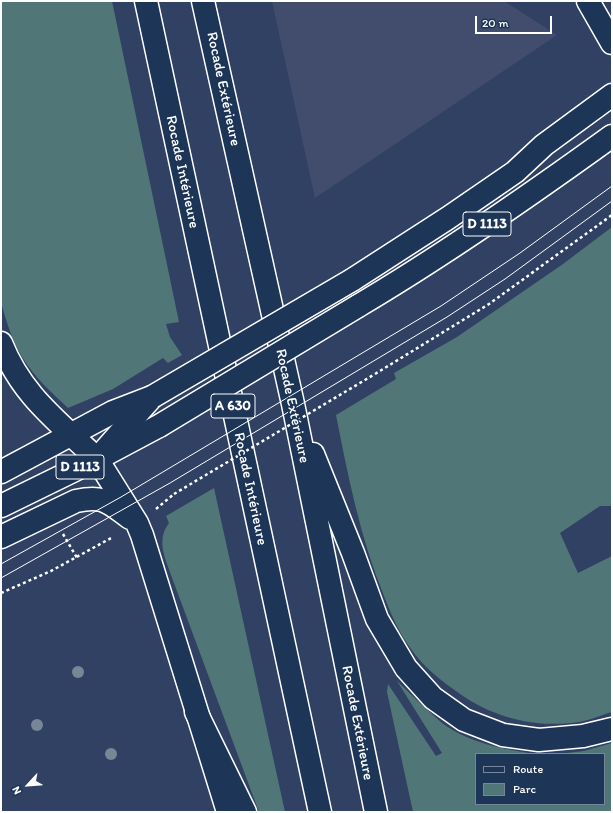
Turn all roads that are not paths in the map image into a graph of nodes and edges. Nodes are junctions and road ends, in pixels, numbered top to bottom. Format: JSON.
{"nodes":[{"id":1,"x":146,"y":1,"type":"edge"},
{"id":2,"x":204,"y":1,"type":"edge"},
{"id":3,"x":588,"y":1,"type":"edge"},
{"id":4,"x":612,"y":43,"type":"edge"},
{"id":5,"x":612,"y":95,"type":"edge"},
{"id":6,"x":612,"y":136,"type":"edge"},
{"id":7,"x":1,"y":343,"type":"edge"},
{"id":8,"x":152,"y":397,"type":"junction"},
{"id":9,"x":293,"y":404,"type":"junction"},
{"id":10,"x":72,"y":435,"type":"junction"},
{"id":11,"x":97,"y":459,"type":"junction"},
{"id":12,"x":1,"y":472,"type":"edge"},
{"id":13,"x":1,"y":506,"type":"edge"},
{"id":14,"x":137,"y":523,"type":"junction"},
{"id":15,"x":1,"y":537,"type":"edge"},
{"id":16,"x":196,"y":712,"type":"junction"},
{"id":17,"x":612,"y":729,"type":"edge"},
{"id":18,"x":228,"y":812,"type":"edge"},
{"id":19,"x":245,"y":812,"type":"edge"},
{"id":20,"x":320,"y":812,"type":"edge"},
{"id":21,"x":376,"y":812,"type":"edge"}],
"edges":[{"from":1,"to":20,"type":"main road","name":"Rocade Intérieure","number":"A 630"},
{"from":2,"to":9,"type":"main road","name":"Rocade Extérieure"},
{"from":3,"to":4,"type":"main road"},
{"from":5,"to":8,"type":"main road","number":"D 1113","bridge":true},
{"from":6,"to":11,"type":"main road","number":"D 1113","bridge":true},
{"from":7,"to":10,"type":"main road"},
{"from":8,"to":10,"type":"main road","number":"D 1113"},
{"from":8,"to":11,"type":"main road"},
{"from":9,"to":17,"type":"main road"},
{"from":9,"to":21,"type":"main road","name":"Rocade Extérieure"},
{"from":10,"to":11,"type":"main road"},
{"from":10,"to":12,"type":"main road","number":"D 1113"},
{"from":11,"to":13,"type":"main road","number":"D 1113"},
{"from":11,"to":14,"type":"main road"},
{"from":14,"to":15,"type":"main road"},
{"from":14,"to":16,"type":"main road"},
{"from":16,"to":18,"type":"main road"},
{"from":16,"to":19,"type":"main road"}]}
